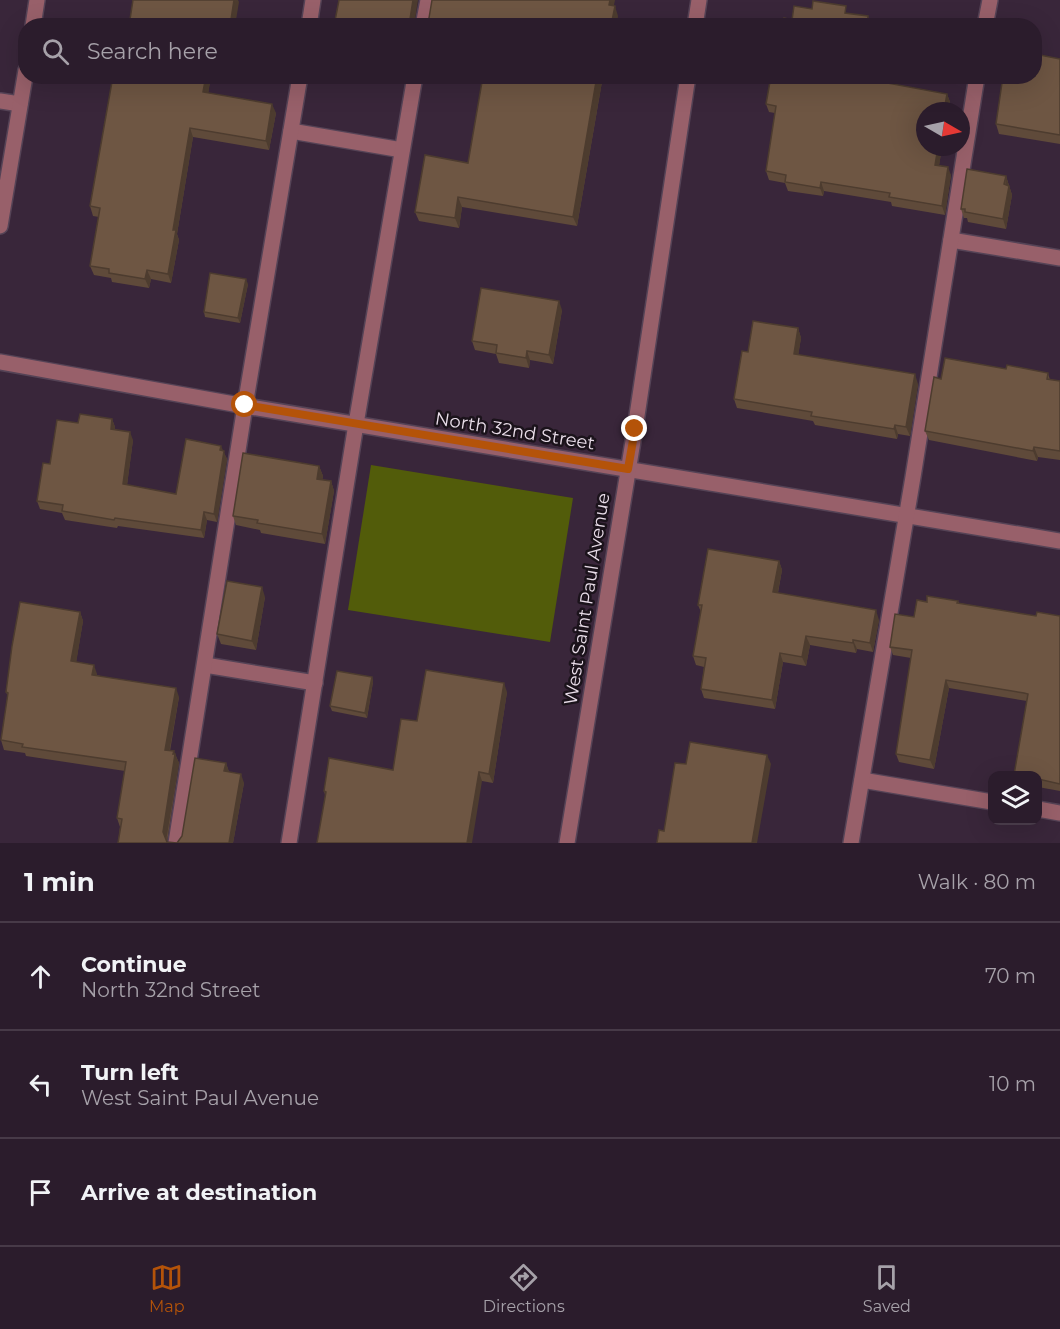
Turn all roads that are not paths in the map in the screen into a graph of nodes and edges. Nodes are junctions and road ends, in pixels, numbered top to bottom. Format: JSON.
{"nodes":[{"id":1,"x":38,"y":0,"type":"edge"},
{"id":2,"x":313,"y":0,"type":"edge"},
{"id":3,"x":428,"y":0,"type":"edge"},
{"id":4,"x":699,"y":0,"type":"edge"},
{"id":5,"x":990,"y":0,"type":"edge"},
{"id":6,"x":35,"y":18,"type":"edge"},
{"id":7,"x":310,"y":18,"type":"edge"},
{"id":8,"x":425,"y":18,"type":"edge"},
{"id":9,"x":696,"y":18,"type":"edge"},
{"id":10,"x":987,"y":18,"type":"edge"},
{"id":11,"x":24,"y":84,"type":"edge"},
{"id":12,"x":299,"y":84,"type":"edge"},
{"id":13,"x":414,"y":84,"type":"edge"},
{"id":14,"x":687,"y":84,"type":"edge"},
{"id":15,"x":976,"y":84,"type":"edge"},
{"id":16,"x":0,"y":101,"type":"edge"},
{"id":17,"x":20,"y":104,"type":"junction"},
{"id":18,"x":291,"y":131,"type":"junction"},
{"id":19,"x":402,"y":150,"type":"junction"},
{"id":20,"x":0,"y":226,"type":"edge"},
{"id":21,"x":951,"y":240,"type":"junction"},
{"id":22,"x":1060,"y":258,"type":"edge"},
{"id":23,"x":0,"y":362,"type":"edge"},
{"id":24,"x":245,"y":405,"type":"junction"},
{"id":25,"x":356,"y":424,"type":"junction"},
{"id":26,"x":628,"y":469,"type":"junction"},
{"id":27,"x":906,"y":515,"type":"junction"},
{"id":28,"x":1060,"y":541,"type":"edge"},
{"id":29,"x":205,"y":665,"type":"junction"},
{"id":30,"x":315,"y":683,"type":"junction"},
{"id":31,"x":862,"y":780,"type":"junction"},
{"id":32,"x":988,"y":801,"type":"edge"},
{"id":33,"x":1042,"y":810,"type":"edge"},
{"id":34,"x":1060,"y":813,"type":"edge"},
{"id":35,"x":176,"y":843,"type":"edge"},
{"id":36,"x":289,"y":843,"type":"edge"},
{"id":37,"x":567,"y":843,"type":"edge"},
{"id":38,"x":851,"y":843,"type":"edge"}],
"edges":[{"from":1,"to":6,"type":"street"},
{"from":2,"to":7,"type":"street"},
{"from":3,"to":8,"type":"street"},
{"from":4,"to":9,"type":"street"},
{"from":5,"to":10,"type":"street"},
{"from":11,"to":17,"type":"street"},
{"from":12,"to":18,"type":"street"},
{"from":13,"to":19,"type":"street"},
{"from":14,"to":26,"type":"street","name":"West Saint Paul Avenue"},
{"from":15,"to":21,"type":"street"},
{"from":16,"to":17,"type":"street"},
{"from":17,"to":20,"type":"street"},
{"from":18,"to":19,"type":"street"},
{"from":18,"to":24,"type":"street"},
{"from":19,"to":25,"type":"street"},
{"from":21,"to":22,"type":"street"},
{"from":21,"to":27,"type":"street"},
{"from":23,"to":24,"type":"street","name":"North 32nd Street"},
{"from":24,"to":25,"type":"street","name":"North 32nd Street"},
{"from":24,"to":29,"type":"street"},
{"from":25,"to":26,"type":"street","name":"North 32nd Street"},
{"from":25,"to":30,"type":"street"},
{"from":26,"to":27,"type":"street","name":"North 32nd Street"},
{"from":26,"to":37,"type":"street","name":"West Saint Paul Avenue"},
{"from":27,"to":28,"type":"street","name":"North 32nd Street"},
{"from":27,"to":31,"type":"street"},
{"from":29,"to":30,"type":"street"},
{"from":29,"to":35,"type":"street"},
{"from":30,"to":36,"type":"street"},
{"from":31,"to":32,"type":"street"},
{"from":31,"to":38,"type":"street"},
{"from":33,"to":34,"type":"street"}]}
